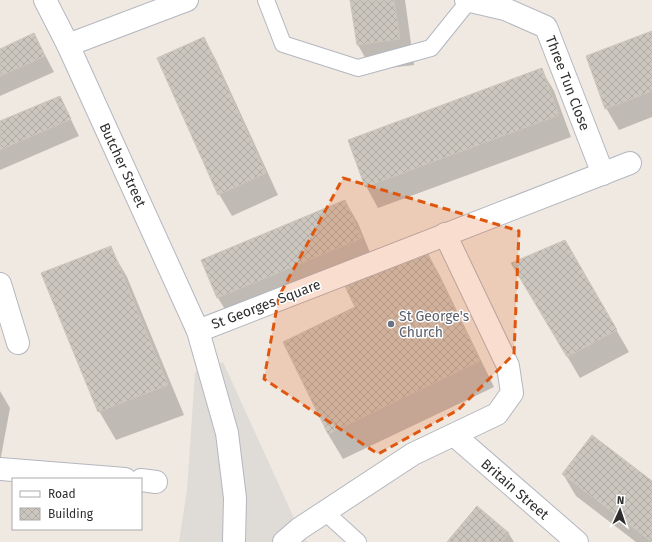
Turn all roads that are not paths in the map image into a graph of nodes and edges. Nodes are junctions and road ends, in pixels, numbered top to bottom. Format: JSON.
{"nodes":[{"id":1,"x":45,"y":0,"type":"edge"},
{"id":2,"x":187,"y":0,"type":"edge"},
{"id":3,"x":266,"y":0,"type":"edge"},
{"id":4,"x":467,"y":1,"type":"edge"},
{"id":5,"x":68,"y":45,"type":"junction"},
{"id":6,"x":630,"y":163,"type":"dead end"},
{"id":7,"x":603,"y":174,"type":"junction"},
{"id":8,"x":445,"y":234,"type":"junction"},
{"id":9,"x":0,"y":284,"type":"edge"},
{"id":10,"x":198,"y":331,"type":"junction"},
{"id":11,"x":18,"y":343,"type":"dead end"},
{"id":12,"x":454,"y":435,"type":"junction"},
{"id":13,"x":0,"y":469,"type":"edge"},
{"id":14,"x":112,"y":478,"type":"edge"},
{"id":15,"x":325,"y":512,"type":"junction"},
{"id":16,"x":234,"y":542,"type":"edge"},
{"id":17,"x":284,"y":542,"type":"edge"},
{"id":18,"x":358,"y":542,"type":"edge"},
{"id":19,"x":577,"y":542,"type":"edge"}],
"edges":[{"from":1,"to":5,"type":"street","name":"Butcher Street"},
{"from":2,"to":5,"type":"street"},
{"from":3,"to":4,"type":"lane"},
{"from":4,"to":7,"type":"street","name":"Three Tun Close"},
{"from":5,"to":10,"type":"street","name":"Butcher Street"},
{"from":6,"to":7,"type":"street","name":"St Georges Square"},
{"from":7,"to":8,"type":"street","name":"St Georges Square"},
{"from":8,"to":10,"type":"street","name":"St Georges Square"},
{"from":8,"to":12,"type":"street"},
{"from":9,"to":11,"type":"street"},
{"from":10,"to":16,"type":"street","name":"St Georges Square"},
{"from":12,"to":15,"type":"street"},
{"from":12,"to":19,"type":"street","name":"Britain Street"},
{"from":13,"to":14,"type":"street"},
{"from":15,"to":17,"type":"street"},
{"from":15,"to":18,"type":"lane"}]}
